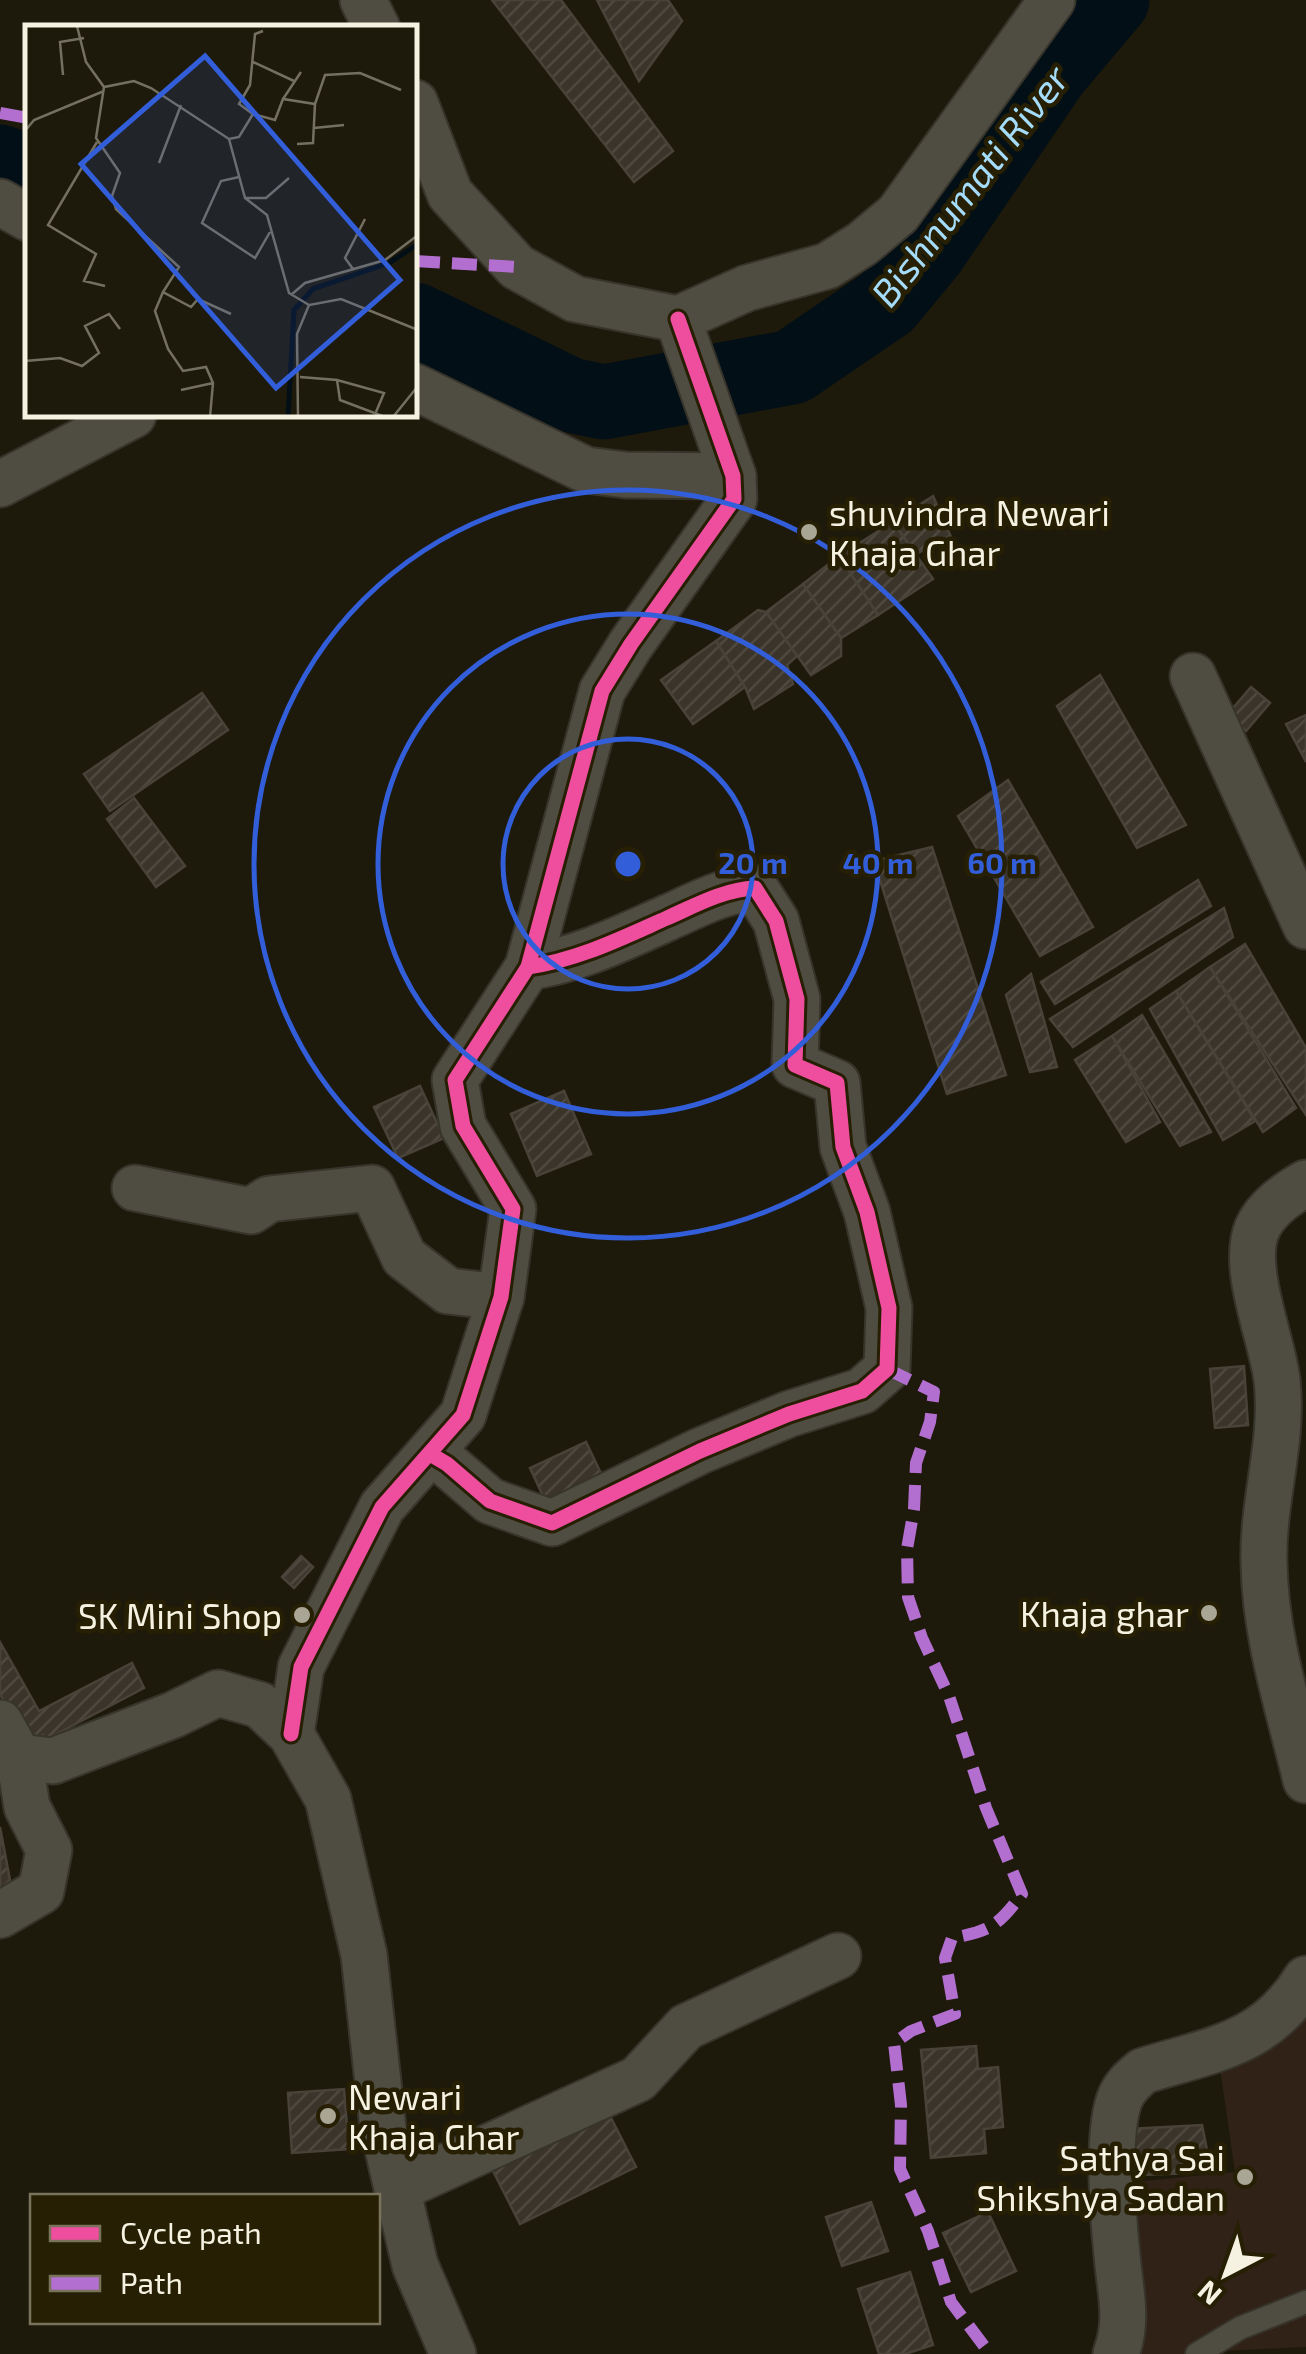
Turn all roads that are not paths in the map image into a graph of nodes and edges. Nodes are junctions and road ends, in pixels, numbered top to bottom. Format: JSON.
{"nodes":[{"id":1,"x":363,"y":0,"type":"edge"},
{"id":2,"x":1052,"y":0,"type":"edge"},
{"id":3,"x":376,"y":25,"type":"edge"},
{"id":4,"x":418,"y":111,"type":"edge"},
{"id":5,"x":0,"y":202,"type":"edge"},
{"id":6,"x":25,"y":216,"type":"edge"},
{"id":7,"x":678,"y":319,"type":"junction"},
{"id":8,"x":418,"y":388,"type":"edge"},
{"id":9,"x":127,"y":418,"type":"edge"},
{"id":10,"x":726,"y":459,"type":"junction"},
{"id":11,"x":0,"y":484,"type":"edge"},
{"id":12,"x":1192,"y":676,"type":"dead end"},
{"id":13,"x":1306,"y":926,"type":"edge"},
{"id":14,"x":528,"y":967,"type":"junction"},
{"id":15,"x":1306,"y":1182,"type":"edge"},
{"id":16,"x":136,"y":1188,"type":"dead end"},
{"id":17,"x":501,"y":1297,"type":"junction"},
{"id":18,"x":430,"y":1454,"type":"junction"},
{"id":19,"x":291,"y":1734,"type":"junction"},
{"id":20,"x":10,"y":1740,"type":"edge"},
{"id":21,"x":1306,"y":1780,"type":"edge"},
{"id":22,"x":0,"y":1915,"type":"edge"},
{"id":23,"x":838,"y":1956,"type":"dead end"},
{"id":24,"x":1306,"y":1978,"type":"edge"},
{"id":25,"x":397,"y":2189,"type":"junction"},
{"id":26,"x":1306,"y":2302,"type":"edge"},
{"id":27,"x":453,"y":2354,"type":"edge"},
{"id":28,"x":1116,"y":2354,"type":"edge"},
{"id":29,"x":1197,"y":2354,"type":"edge"}],
"edges":[{"from":1,"to":3,"type":"street"},
{"from":2,"to":7,"type":"street"},
{"from":4,"to":7,"type":"street"},
{"from":5,"to":6,"type":"street"},
{"from":7,"to":10,"type":"street"},
{"from":8,"to":10,"type":"street"},
{"from":9,"to":11,"type":"street"},
{"from":10,"to":14,"type":"street"},
{"from":12,"to":13,"type":"street"},
{"from":14,"to":17,"type":"street"},
{"from":14,"to":18,"type":"street"},
{"from":15,"to":21,"type":"street"},
{"from":16,"to":17,"type":"street"},
{"from":17,"to":18,"type":"street"},
{"from":18,"to":19,"type":"street"},
{"from":19,"to":20,"type":"street"},
{"from":19,"to":25,"type":"street"},
{"from":20,"to":22,"type":"street"},
{"from":23,"to":25,"type":"street"},
{"from":24,"to":28,"type":"street"},
{"from":25,"to":27,"type":"street"},
{"from":26,"to":29,"type":"lane"}]}
